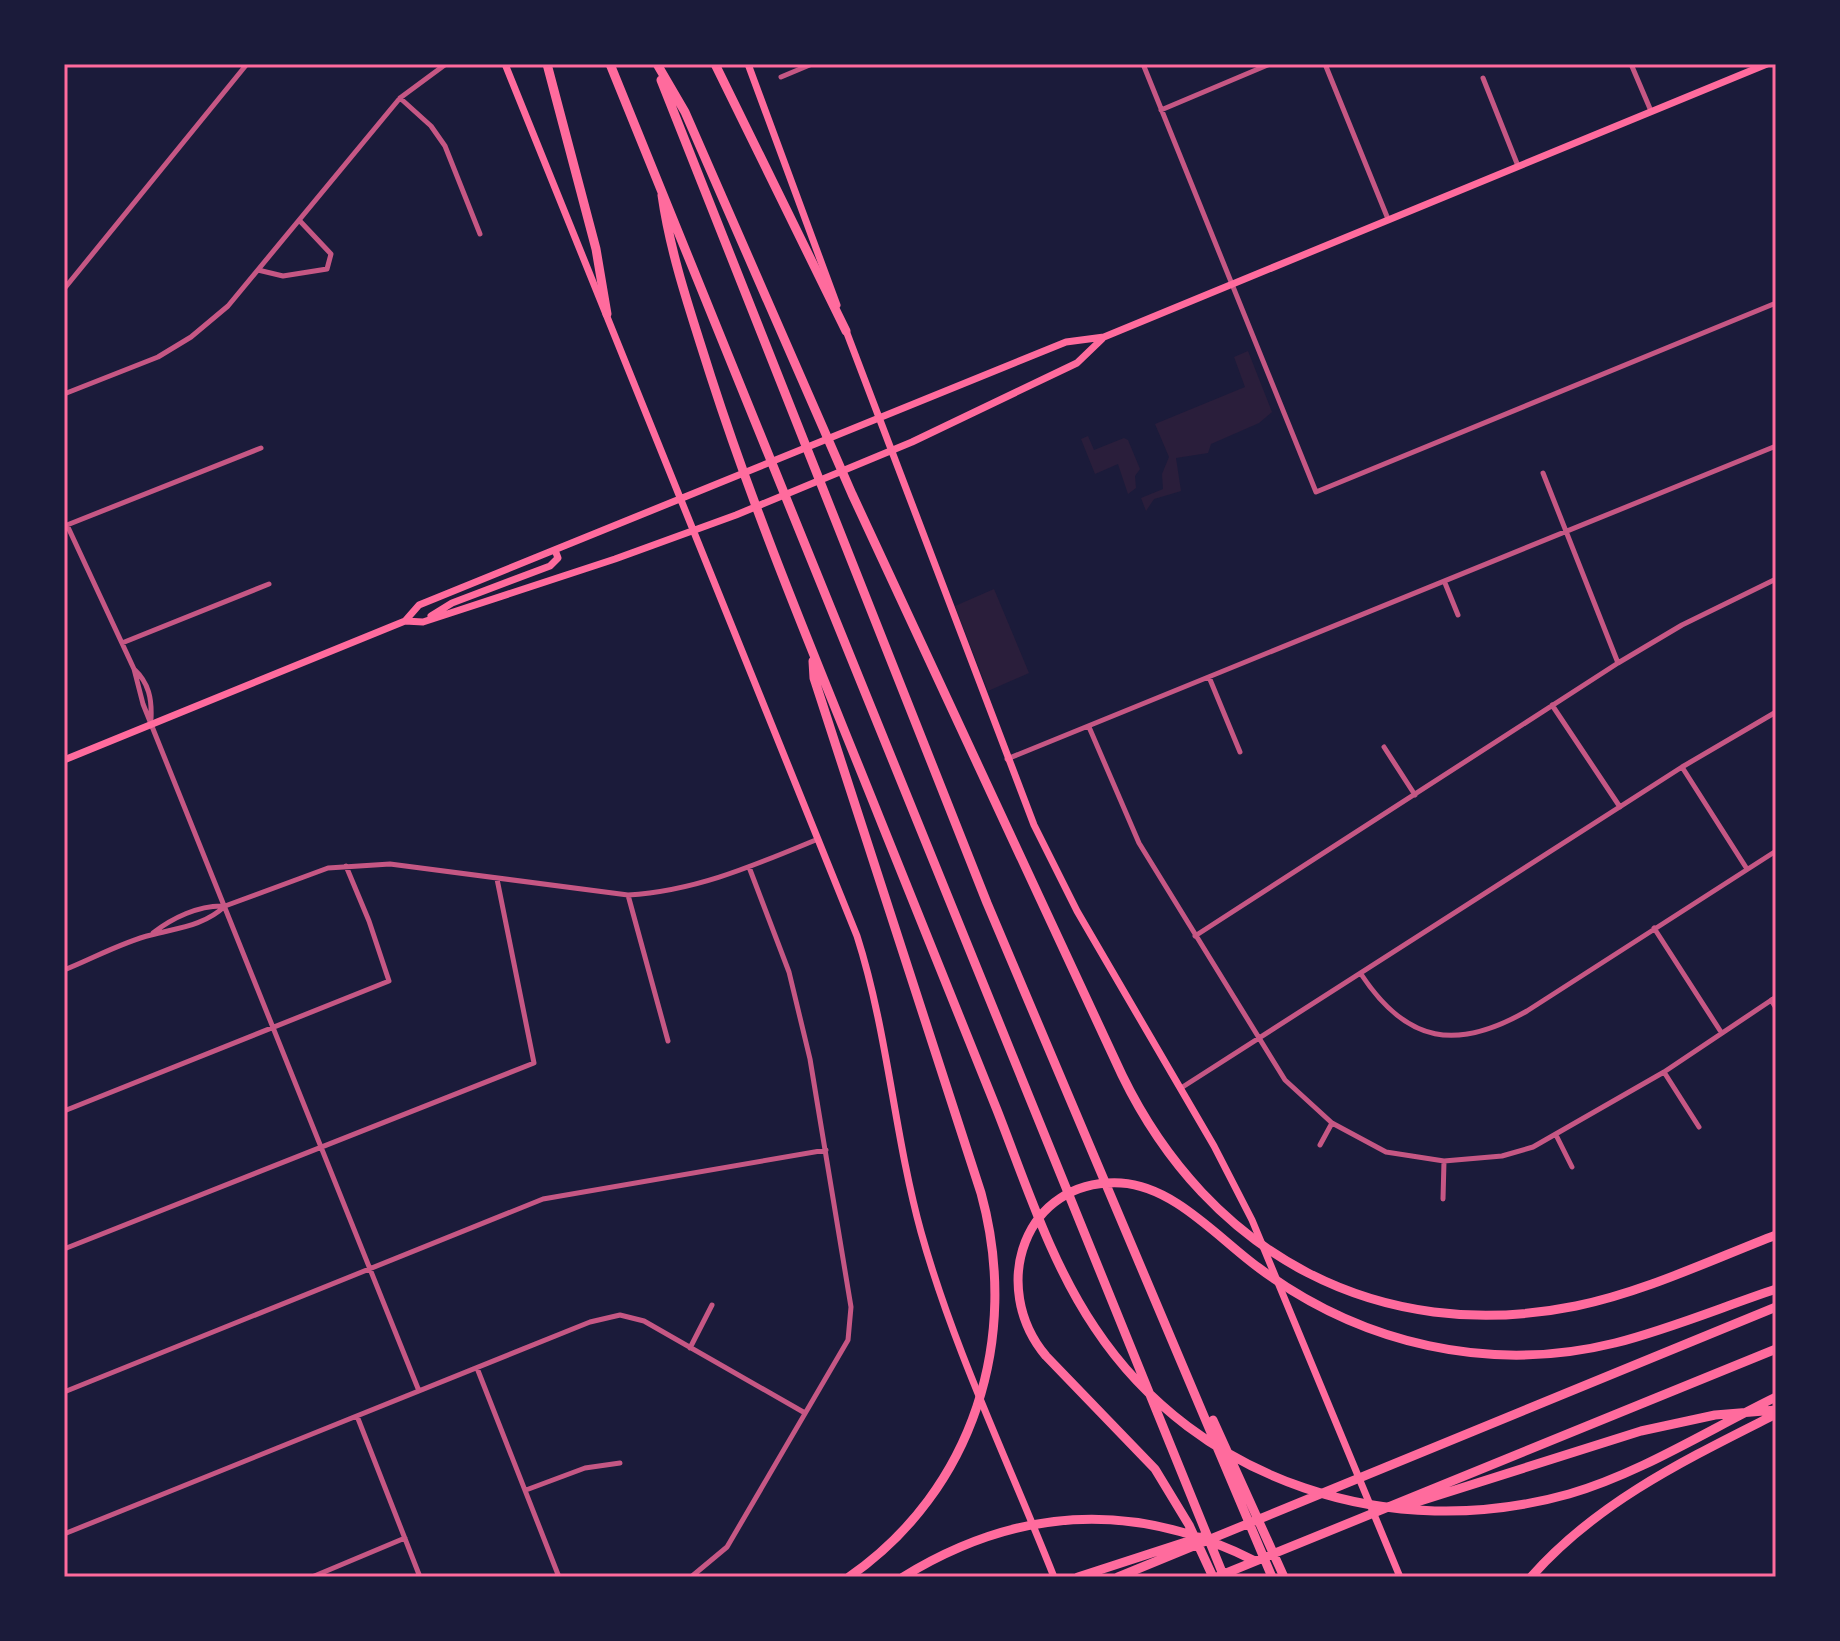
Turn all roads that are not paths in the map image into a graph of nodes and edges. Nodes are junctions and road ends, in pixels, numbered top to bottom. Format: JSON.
{"nodes":[{"id":1,"x":247,"y":64,"type":"edge"},
{"id":2,"x":446,"y":64,"type":"edge"},
{"id":3,"x":505,"y":64,"type":"edge"},
{"id":4,"x":547,"y":64,"type":"edge"},
{"id":5,"x":610,"y":64,"type":"edge"},
{"id":6,"x":656,"y":64,"type":"edge"},
{"id":7,"x":715,"y":64,"type":"edge"},
{"id":8,"x":748,"y":64,"type":"edge"},
{"id":9,"x":812,"y":64,"type":"edge"},
{"id":10,"x":1143,"y":64,"type":"edge"},
{"id":11,"x":1270,"y":64,"type":"edge"},
{"id":12,"x":1325,"y":64,"type":"edge"},
{"id":13,"x":1631,"y":64,"type":"edge"},
{"id":14,"x":1767,"y":64,"type":"edge"},
{"id":15,"x":781,"y":77,"type":"dead end"},
{"id":16,"x":1483,"y":78,"type":"dead end"},
{"id":17,"x":400,"y":98,"type":"junction"},
{"id":18,"x":1161,"y":110,"type":"junction"},
{"id":19,"x":1651,"y":111,"type":"junction"},
{"id":20,"x":1518,"y":166,"type":"junction"},
{"id":21,"x":662,"y":195,"type":"junction"},
{"id":22,"x":1388,"y":219,"type":"junction"},
{"id":23,"x":299,"y":220,"type":"junction"},
{"id":24,"x":480,"y":234,"type":"dead end"},
{"id":25,"x":258,"y":270,"type":"junction"},
{"id":26,"x":1231,"y":283,"type":"junction"},
{"id":27,"x":64,"y":289,"type":"edge"},
{"id":28,"x":1776,"y":303,"type":"edge"},
{"id":29,"x":607,"y":314,"type":"junction"},
{"id":30,"x":846,"y":331,"type":"junction"},
{"id":31,"x":1104,"y":337,"type":"junction"},
{"id":32,"x":64,"y":384,"type":"edge"},
{"id":33,"x":66,"y":393,"type":"edge"},
{"id":34,"x":880,"y":417,"type":"junction"},
{"id":35,"x":1776,"y":446,"type":"edge"},
{"id":36,"x":261,"y":448,"type":"dead end"},
{"id":37,"x":893,"y":451,"type":"junction"},
{"id":38,"x":1543,"y":473,"type":"dead end"},
{"id":39,"x":680,"y":498,"type":"junction"},
{"id":40,"x":694,"y":531,"type":"junction"},
{"id":41,"x":1566,"y":533,"type":"junction"},
{"id":42,"x":555,"y":550,"type":"junction"},
{"id":43,"x":1776,"y":579,"type":"edge"},
{"id":44,"x":1445,"y":583,"type":"junction"},
{"id":45,"x":269,"y":584,"type":"dead end"},
{"id":46,"x":1458,"y":615,"type":"dead end"},
{"id":47,"x":405,"y":621,"type":"junction"},
{"id":48,"x":423,"y":622,"type":"junction"},
{"id":49,"x":122,"y":643,"type":"junction"},
{"id":50,"x":812,"y":654,"type":"junction"},
{"id":51,"x":1618,"y":663,"type":"junction"},
{"id":52,"x":134,"y":669,"type":"junction"},
{"id":53,"x":1209,"y":677,"type":"junction"},
{"id":54,"x":1552,"y":705,"type":"junction"},
{"id":55,"x":1776,"y":712,"type":"edge"},
{"id":56,"x":151,"y":724,"type":"junction"},
{"id":57,"x":1089,"y":727,"type":"junction"},
{"id":58,"x":1384,"y":747,"type":"dead end"},
{"id":59,"x":1240,"y":752,"type":"dead end"},
{"id":60,"x":64,"y":760,"type":"edge"},
{"id":61,"x":1006,"y":760,"type":"junction"},
{"id":62,"x":1682,"y":767,"type":"junction"},
{"id":63,"x":1415,"y":795,"type":"junction"},
{"id":64,"x":1620,"y":807,"type":"junction"},
{"id":65,"x":819,"y":839,"type":"junction"},
{"id":66,"x":1776,"y":851,"type":"edge"},
{"id":67,"x":346,"y":866,"type":"junction"},
{"id":68,"x":749,"y":867,"type":"junction"},
{"id":69,"x":1747,"y":869,"type":"junction"},
{"id":70,"x":497,"y":879,"type":"junction"},
{"id":71,"x":628,"y":895,"type":"junction"},
{"id":72,"x":225,"y":906,"type":"junction"},
{"id":73,"x":1654,"y":928,"type":"junction"},
{"id":74,"x":150,"y":935,"type":"junction"},
{"id":75,"x":1195,"y":936,"type":"junction"},
{"id":76,"x":64,"y":970,"type":"edge"},
{"id":77,"x":1361,"y":974,"type":"junction"},
{"id":78,"x":1774,"y":998,"type":"edge"},
{"id":79,"x":1776,"y":1008,"type":"edge"},
{"id":80,"x":273,"y":1026,"type":"junction"},
{"id":81,"x":1721,"y":1032,"type":"junction"},
{"id":82,"x":1258,"y":1039,"type":"junction"},
{"id":83,"x":668,"y":1041,"type":"dead end"},
{"id":84,"x":1664,"y":1072,"type":"junction"},
{"id":85,"x":1180,"y":1089,"type":"junction"},
{"id":86,"x":64,"y":1111,"type":"edge"},
{"id":87,"x":1332,"y":1123,"type":"junction"},
{"id":88,"x":1699,"y":1127,"type":"dead end"},
{"id":89,"x":1557,"y":1137,"type":"junction"},
{"id":90,"x":1320,"y":1145,"type":"dead end"},
{"id":91,"x":321,"y":1148,"type":"junction"},
{"id":92,"x":826,"y":1150,"type":"junction"},
{"id":93,"x":1444,"y":1161,"type":"junction"},
{"id":94,"x":1572,"y":1167,"type":"dead end"},
{"id":95,"x":1443,"y":1199,"type":"dead end"},
{"id":96,"x":1776,"y":1235,"type":"edge"},
{"id":97,"x":64,"y":1249,"type":"edge"},
{"id":98,"x":369,"y":1267,"type":"junction"},
{"id":99,"x":1776,"y":1289,"type":"edge"},
{"id":100,"x":712,"y":1305,"type":"dead end"},
{"id":101,"x":1776,"y":1307,"type":"edge"},
{"id":102,"x":690,"y":1348,"type":"junction"},
{"id":103,"x":1776,"y":1349,"type":"edge"},
{"id":104,"x":477,"y":1368,"type":"junction"},
{"id":105,"x":419,"y":1391,"type":"junction"},
{"id":106,"x":64,"y":1392,"type":"edge"},
{"id":107,"x":1776,"y":1397,"type":"edge"},
{"id":108,"x":1776,"y":1412,"type":"edge"},
{"id":109,"x":805,"y":1413,"type":"junction"},
{"id":110,"x":357,"y":1416,"type":"junction"},
{"id":111,"x":620,"y":1463,"type":"dead end"},
{"id":112,"x":1239,"y":1486,"type":"junction"},
{"id":113,"x":526,"y":1490,"type":"junction"},
{"id":114,"x":1285,"y":1511,"type":"junction"},
{"id":115,"x":1352,"y":1520,"type":"junction"},
{"id":116,"x":64,"y":1534,"type":"edge"},
{"id":117,"x":405,"y":1538,"type":"junction"},
{"id":118,"x":1283,"y":1575,"type":"edge"},
{"id":119,"x":312,"y":1577,"type":"edge"},
{"id":120,"x":420,"y":1577,"type":"edge"},
{"id":121,"x":559,"y":1577,"type":"edge"},
{"id":122,"x":691,"y":1577,"type":"edge"},
{"id":123,"x":849,"y":1577,"type":"edge"},
{"id":124,"x":903,"y":1577,"type":"edge"},
{"id":125,"x":1054,"y":1577,"type":"edge"},
{"id":126,"x":1078,"y":1577,"type":"edge"},
{"id":127,"x":1118,"y":1577,"type":"edge"},
{"id":128,"x":1215,"y":1577,"type":"edge"},
{"id":129,"x":1224,"y":1577,"type":"edge"},
{"id":130,"x":1272,"y":1577,"type":"edge"},
{"id":131,"x":1400,"y":1577,"type":"edge"},
{"id":132,"x":1531,"y":1577,"type":"edge"}],
"edges":[{"from":1,"to":27,"type":"street"},
{"from":2,"to":17,"type":"street"},
{"from":3,"to":29,"type":"main road"},
{"from":4,"to":29,"type":"highway"},
{"from":5,"to":21,"type":"highway"},
{"from":6,"to":96,"type":"highway"},
{"from":6,"to":112,"type":"highway"},
{"from":7,"to":30,"type":"highway"},
{"from":8,"to":30,"type":"main road"},
{"from":9,"to":15,"type":"street"},
{"from":10,"to":18,"type":"street"},
{"from":11,"to":18,"type":"street"},
{"from":12,"to":22,"type":"street"},
{"from":13,"to":19,"type":"street"},
{"from":14,"to":19,"type":"main road"},
{"from":16,"to":20,"type":"street"},
{"from":17,"to":23,"type":"street"},
{"from":17,"to":24,"type":"street"},
{"from":18,"to":26,"type":"street"},
{"from":19,"to":20,"type":"main road"},
{"from":20,"to":22,"type":"main road"},
{"from":21,"to":50,"type":"highway"},
{"from":21,"to":129,"type":"highway"},
{"from":22,"to":26,"type":"main road"},
{"from":23,"to":25,"type":"street"},
{"from":23,"to":25,"type":"street"},
{"from":25,"to":33,"type":"street"},
{"from":26,"to":28,"type":"street"},
{"from":26,"to":31,"type":"main road"},
{"from":29,"to":39,"type":"main road"},
{"from":30,"to":34,"type":"main road"},
{"from":31,"to":34,"type":"main road"},
{"from":31,"to":37,"type":"main road"},
{"from":32,"to":33,"type":"street"},
{"from":34,"to":37,"type":"main road"},
{"from":34,"to":39,"type":"main road"},
{"from":35,"to":41,"type":"street"},
{"from":36,"to":49,"type":"street"},
{"from":37,"to":40,"type":"main road"},
{"from":37,"to":61,"type":"main road"},
{"from":38,"to":41,"type":"street"},
{"from":39,"to":40,"type":"main road"},
{"from":39,"to":42,"type":"main road"},
{"from":40,"to":48,"type":"main road"},
{"from":40,"to":65,"type":"main road"},
{"from":41,"to":44,"type":"street"},
{"from":41,"to":51,"type":"street"},
{"from":42,"to":47,"type":"main road"},
{"from":42,"to":48,"type":"main road"},
{"from":43,"to":51,"type":"street"},
{"from":44,"to":46,"type":"street"},
{"from":44,"to":53,"type":"street"},
{"from":45,"to":49,"type":"street"},
{"from":47,"to":48,"type":"main road"},
{"from":47,"to":56,"type":"main road"},
{"from":49,"to":52,"type":"street"},
{"from":50,"to":107,"type":"highway"},
{"from":50,"to":123,"type":"highway"},
{"from":51,"to":54,"type":"street"},
{"from":52,"to":56,"type":"street"},
{"from":52,"to":56,"type":"street"},
{"from":53,"to":57,"type":"street"},
{"from":53,"to":59,"type":"street"},
{"from":54,"to":63,"type":"street"},
{"from":54,"to":64,"type":"street"},
{"from":55,"to":62,"type":"street"},
{"from":56,"to":60,"type":"main road"},
{"from":56,"to":72,"type":"street"},
{"from":57,"to":61,"type":"street"},
{"from":57,"to":75,"type":"street"},
{"from":58,"to":63,"type":"street"},
{"from":61,"to":85,"type":"main road"},
{"from":62,"to":64,"type":"street"},
{"from":62,"to":69,"type":"street"},
{"from":63,"to":75,"type":"street"},
{"from":64,"to":77,"type":"street"},
{"from":65,"to":68,"type":"street"},
{"from":65,"to":125,"type":"main road"},
{"from":66,"to":69,"type":"street"},
{"from":67,"to":70,"type":"street"},
{"from":67,"to":72,"type":"street"},
{"from":67,"to":80,"type":"street"},
{"from":68,"to":71,"type":"street"},
{"from":68,"to":92,"type":"street"},
{"from":69,"to":73,"type":"street"},
{"from":70,"to":71,"type":"street"},
{"from":70,"to":91,"type":"street"},
{"from":71,"to":83,"type":"street"},
{"from":72,"to":74,"type":"street"},
{"from":72,"to":74,"type":"street"},
{"from":72,"to":80,"type":"street"},
{"from":73,"to":77,"type":"street"},
{"from":73,"to":81,"type":"street"},
{"from":74,"to":76,"type":"street"},
{"from":75,"to":82,"type":"street"},
{"from":77,"to":82,"type":"street"},
{"from":78,"to":79,"type":"street"},
{"from":78,"to":81,"type":"street"},
{"from":80,"to":86,"type":"street"},
{"from":80,"to":91,"type":"street"},
{"from":81,"to":84,"type":"street"},
{"from":82,"to":85,"type":"street"},
{"from":82,"to":87,"type":"street"},
{"from":84,"to":88,"type":"street"},
{"from":84,"to":89,"type":"street"},
{"from":85,"to":131,"type":"main road"},
{"from":87,"to":90,"type":"street"},
{"from":87,"to":93,"type":"street"},
{"from":89,"to":93,"type":"street"},
{"from":89,"to":94,"type":"street"},
{"from":91,"to":97,"type":"street"},
{"from":91,"to":98,"type":"street"},
{"from":92,"to":98,"type":"street"},
{"from":92,"to":109,"type":"street"},
{"from":93,"to":95,"type":"street"},
{"from":98,"to":105,"type":"street"},
{"from":98,"to":106,"type":"street"},
{"from":99,"to":128,"type":"highway"},
{"from":100,"to":102,"type":"street"},
{"from":101,"to":114,"type":"highway"},
{"from":102,"to":104,"type":"street"},
{"from":102,"to":109,"type":"street"},
{"from":103,"to":115,"type":"highway"},
{"from":104,"to":105,"type":"street"},
{"from":104,"to":113,"type":"street"},
{"from":105,"to":110,"type":"street"},
{"from":108,"to":115,"type":"highway"},
{"from":108,"to":132,"type":"highway"},
{"from":109,"to":122,"type":"street"},
{"from":110,"to":116,"type":"street"},
{"from":110,"to":117,"type":"street"},
{"from":111,"to":113,"type":"street"},
{"from":112,"to":118,"type":"highway"},
{"from":112,"to":130,"type":"highway"},
{"from":113,"to":121,"type":"street"},
{"from":114,"to":126,"type":"highway"},
{"from":114,"to":127,"type":"highway"},
{"from":115,"to":128,"type":"highway"},
{"from":117,"to":119,"type":"street"},
{"from":117,"to":120,"type":"street"},
{"from":118,"to":124,"type":"highway"}]}
